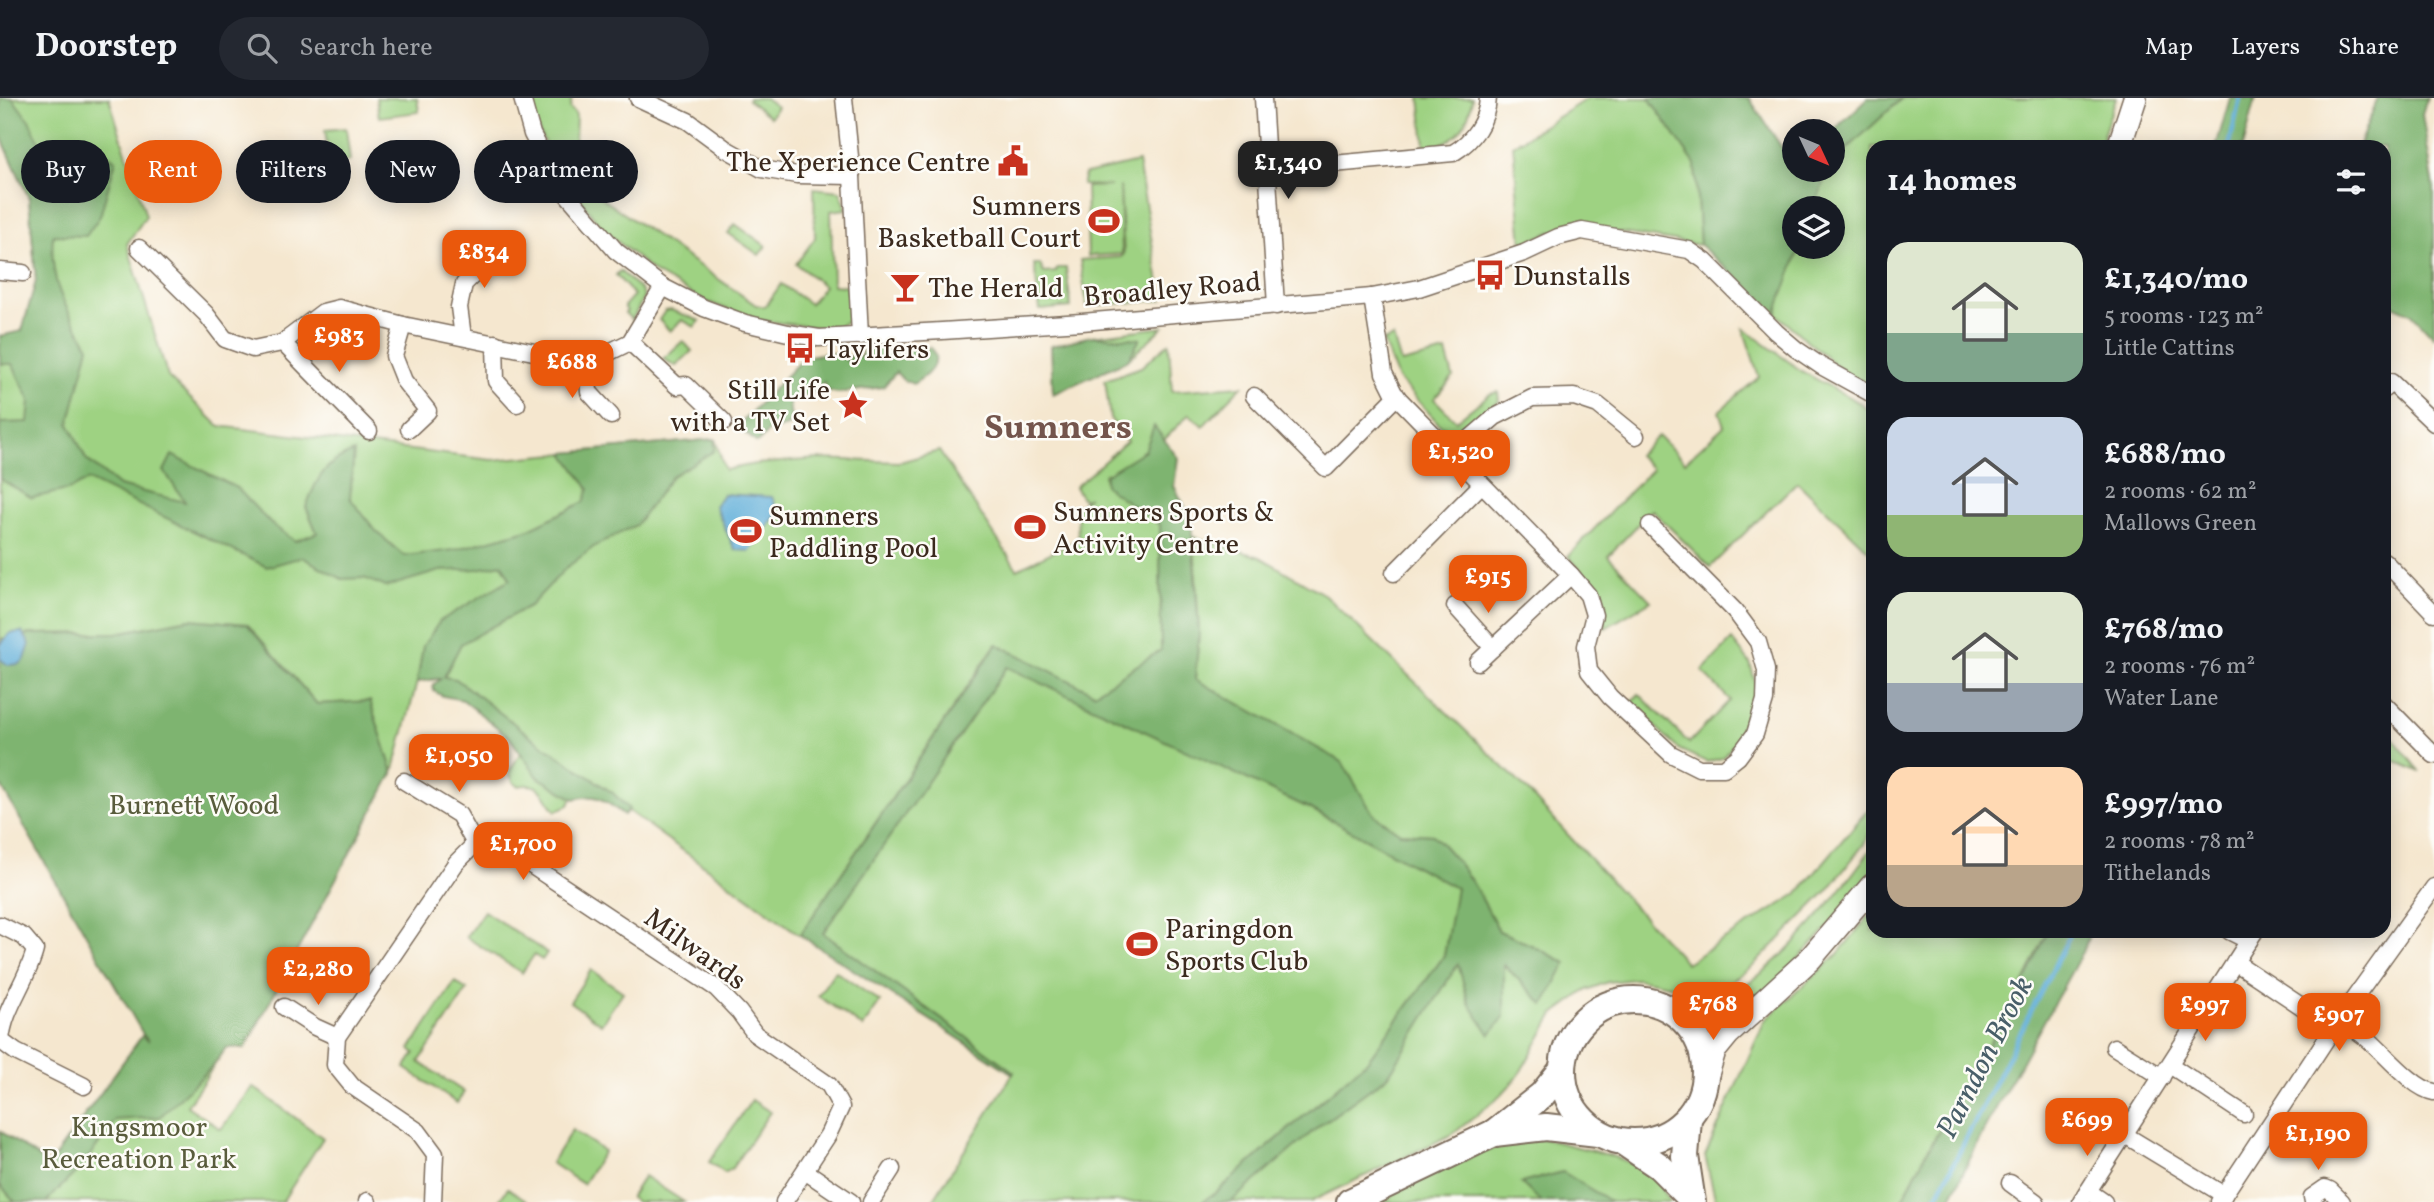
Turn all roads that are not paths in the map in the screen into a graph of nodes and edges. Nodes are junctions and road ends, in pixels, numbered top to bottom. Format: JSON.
{"nodes":[{"id":1,"x":522,"y":98,"type":"edge"},
{"id":2,"x":638,"y":98,"type":"edge"},
{"id":3,"x":844,"y":98,"type":"edge"},
{"id":4,"x":1263,"y":98,"type":"edge"},
{"id":5,"x":1488,"y":98,"type":"edge"},
{"id":6,"x":2135,"y":98,"type":"edge"},
{"id":7,"x":2121,"y":140,"type":"edge"},
{"id":8,"x":1268,"y":170,"type":"junction"},
{"id":9,"x":852,"y":176,"type":"junction"},
{"id":10,"x":504,"y":244,"type":"dead end"},
{"id":11,"x":139,"y":248,"type":"dead end"},
{"id":12,"x":0,"y":271,"type":"edge"},
{"id":13,"x":23,"y":273,"type":"dead end"},
{"id":14,"x":663,"y":287,"type":"junction"},
{"id":15,"x":1372,"y":297,"type":"junction"},
{"id":16,"x":1276,"y":306,"type":"junction"},
{"id":17,"x":403,"y":325,"type":"junction"},
{"id":18,"x":860,"y":336,"type":"junction"},
{"id":19,"x":463,"y":337,"type":"junction"},
{"id":20,"x":283,"y":342,"type":"junction"},
{"id":21,"x":630,"y":342,"type":"junction"},
{"id":22,"x":495,"y":343,"type":"junction"},
{"id":23,"x":587,"y":363,"type":"junction"},
{"id":24,"x":2391,"y":385,"type":"edge"},
{"id":25,"x":1866,"y":391,"type":"edge"},
{"id":26,"x":1254,"y":396,"type":"dead end"},
{"id":27,"x":1397,"y":396,"type":"junction"},
{"id":28,"x":517,"y":404,"type":"dead end"},
{"id":29,"x":611,"y":416,"type":"dead end"},
{"id":30,"x":724,"y":422,"type":"dead end"},
{"id":31,"x":2434,"y":423,"type":"edge"},
{"id":32,"x":409,"y":429,"type":"dead end"},
{"id":33,"x":369,"y":431,"type":"dead end"},
{"id":34,"x":1636,"y":436,"type":"dead end"},
{"id":35,"x":1453,"y":453,"type":"junction"},
{"id":36,"x":1481,"y":485,"type":"junction"},
{"id":37,"x":1650,"y":525,"type":"dead end"},
{"id":38,"x":2391,"y":568,"type":"edge"},
{"id":39,"x":1394,"y":573,"type":"dead end"},
{"id":40,"x":1571,"y":575,"type":"junction"},
{"id":41,"x":1455,"y":607,"type":"dead end"},
{"id":42,"x":2434,"y":614,"type":"edge"},
{"id":43,"x":1493,"y":648,"type":"junction"},
{"id":44,"x":1478,"y":662,"type":"dead end"},
{"id":45,"x":2391,"y":711,"type":"edge"},
{"id":46,"x":2434,"y":755,"type":"edge"},
{"id":47,"x":404,"y":781,"type":"dead end"},
{"id":48,"x":474,"y":844,"type":"junction"},
{"id":49,"x":2434,"y":887,"type":"edge"},
{"id":50,"x":1866,"y":893,"type":"edge"},
{"id":51,"x":0,"y":925,"type":"edge"},
{"id":52,"x":2251,"y":938,"type":"edge"},
{"id":53,"x":2235,"y":962,"type":"junction"},
{"id":54,"x":284,"y":1007,"type":"dead end"},
{"id":55,"x":1756,"y":1007,"type":"junction"},
{"id":56,"x":1671,"y":1010,"type":"junction"},
{"id":57,"x":2313,"y":1014,"type":"dead end"},
{"id":58,"x":2340,"y":1018,"type":"junction"},
{"id":59,"x":337,"y":1037,"type":"junction"},
{"id":60,"x":2115,"y":1047,"type":"dead end"},
{"id":61,"x":1562,"y":1070,"type":"junction"},
{"id":62,"x":2166,"y":1071,"type":"junction"},
{"id":63,"x":1705,"y":1081,"type":"junction"},
{"id":64,"x":84,"y":1086,"type":"dead end"},
{"id":65,"x":2434,"y":1092,"type":"edge"},
{"id":66,"x":2244,"y":1114,"type":"dead end"},
{"id":67,"x":1688,"y":1119,"type":"junction"},
{"id":68,"x":1494,"y":1133,"type":"junction"},
{"id":69,"x":1598,"y":1133,"type":"junction"},
{"id":70,"x":2124,"y":1135,"type":"junction"},
{"id":71,"x":1625,"y":1143,"type":"junction"},
{"id":72,"x":892,"y":1169,"type":"dead end"},
{"id":73,"x":804,"y":1171,"type":"junction"},
{"id":74,"x":2010,"y":1183,"type":"dead end"},
{"id":75,"x":2084,"y":1196,"type":"edge"},
{"id":76,"x":2221,"y":1198,"type":"edge"},
{"id":77,"x":1691,"y":1199,"type":"edge"},
{"id":78,"x":433,"y":1202,"type":"edge"},
{"id":79,"x":784,"y":1202,"type":"edge"},
{"id":80,"x":851,"y":1202,"type":"edge"},
{"id":81,"x":871,"y":1202,"type":"edge"},
{"id":82,"x":1350,"y":1202,"type":"edge"},
{"id":83,"x":2036,"y":1202,"type":"edge"},
{"id":84,"x":2104,"y":1202,"type":"edge"},
{"id":85,"x":2313,"y":1202,"type":"edge"},
{"id":86,"x":2342,"y":1202,"type":"edge"}],
"edges":[{"from":1,"to":14,"type":"street","name":"Broadley Road"},
{"from":2,"to":9,"type":"street"},
{"from":3,"to":9,"type":"street"},
{"from":4,"to":8,"type":"street"},
{"from":5,"to":8,"type":"street"},
{"from":6,"to":7,"type":"main road"},
{"from":8,"to":16,"type":"street"},
{"from":9,"to":18,"type":"street"},
{"from":10,"to":19,"type":"street"},
{"from":11,"to":20,"type":"street"},
{"from":12,"to":13,"type":"street"},
{"from":14,"to":18,"type":"street","name":"Broadley Road"},
{"from":14,"to":21,"type":"street"},
{"from":15,"to":16,"type":"street","name":"Broadley Road"},
{"from":15,"to":25,"type":"street","name":"Broadley Road"},
{"from":15,"to":27,"type":"street"},
{"from":16,"to":18,"type":"street","name":"Broadley Road"},
{"from":17,"to":19,"type":"street"},
{"from":17,"to":20,"type":"street"},
{"from":17,"to":32,"type":"street"},
{"from":19,"to":22,"type":"street"},
{"from":20,"to":33,"type":"street"},
{"from":21,"to":23,"type":"street"},
{"from":21,"to":30,"type":"street"},
{"from":22,"to":23,"type":"street"},
{"from":22,"to":28,"type":"street"},
{"from":23,"to":29,"type":"street"},
{"from":24,"to":31,"type":"street"},
{"from":26,"to":27,"type":"street"},
{"from":27,"to":35,"type":"street"},
{"from":34,"to":35,"type":"street"},
{"from":35,"to":36,"type":"street"},
{"from":36,"to":39,"type":"street"},
{"from":36,"to":40,"type":"street"},
{"from":37,"to":40,"type":"street"},
{"from":38,"to":42,"type":"street"},
{"from":40,"to":43,"type":"street"},
{"from":41,"to":43,"type":"street"},
{"from":43,"to":44,"type":"street"},
{"from":45,"to":46,"type":"street"},
{"from":47,"to":48,"type":"street"},
{"from":48,"to":59,"type":"street"},
{"from":48,"to":73,"type":"street","name":"Milwards"},
{"from":49,"to":58,"type":"street"},
{"from":50,"to":55,"type":"main road"},
{"from":51,"to":64,"type":"street"},
{"from":52,"to":53,"type":"street"},
{"from":53,"to":57,"type":"street"},
{"from":53,"to":62,"type":"street"},
{"from":54,"to":59,"type":"street"},
{"from":55,"to":56,"type":"main road"},
{"from":55,"to":63,"type":"main road"},
{"from":56,"to":61,"type":"main road"},
{"from":56,"to":63,"type":"main road"},
{"from":58,"to":65,"type":"street"},
{"from":58,"to":76,"type":"street"},
{"from":59,"to":78,"type":"street"},
{"from":60,"to":62,"type":"street"},
{"from":61,"to":68,"type":"main road"},
{"from":61,"to":69,"type":"main road"},
{"from":62,"to":66,"type":"street"},
{"from":62,"to":70,"type":"street"},
{"from":63,"to":67,"type":"main road"},
{"from":67,"to":71,"type":"main road"},
{"from":67,"to":77,"type":"main road"},
{"from":68,"to":69,"type":"main road"},
{"from":68,"to":82,"type":"main road"},
{"from":69,"to":71,"type":"main road"},
{"from":70,"to":75,"type":"street"},
{"from":70,"to":76,"type":"street"},
{"from":71,"to":77,"type":"main road"},
{"from":72,"to":81,"type":"street"},
{"from":73,"to":79,"type":"street","name":"Milwards"},
{"from":73,"to":80,"type":"street"},
{"from":74,"to":83,"type":"street"},
{"from":75,"to":84,"type":"street"},
{"from":85,"to":86,"type":"street"}]}
